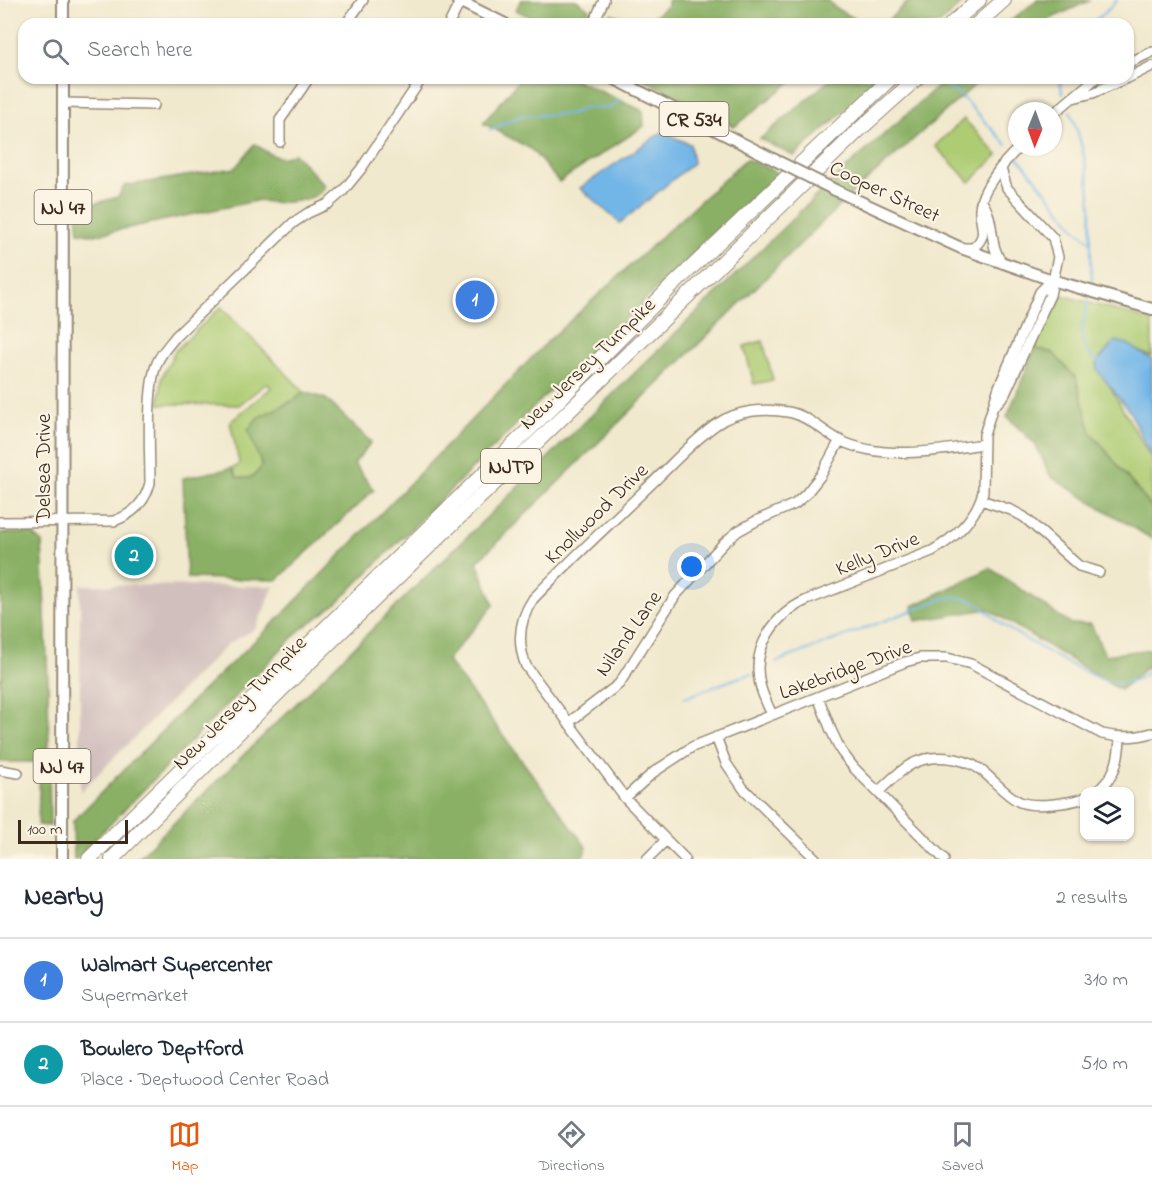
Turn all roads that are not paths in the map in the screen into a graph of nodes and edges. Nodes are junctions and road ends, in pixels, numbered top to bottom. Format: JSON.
{"nodes":[{"id":1,"x":63,"y":0,"type":"edge"},
{"id":2,"x":363,"y":0,"type":"edge"},
{"id":3,"x":604,"y":0,"type":"edge"},
{"id":4,"x":979,"y":0,"type":"edge"},
{"id":5,"x":1004,"y":0,"type":"edge"},
{"id":6,"x":460,"y":1,"type":"edge"},
{"id":7,"x":63,"y":18,"type":"edge"},
{"id":8,"x":350,"y":18,"type":"edge"},
{"id":9,"x":452,"y":18,"type":"edge"},
{"id":10,"x":493,"y":18,"type":"edge"},
{"id":11,"x":596,"y":18,"type":"edge"},
{"id":12,"x":958,"y":18,"type":"edge"},
{"id":13,"x":984,"y":18,"type":"edge"},
{"id":14,"x":1152,"y":52,"type":"edge"},
{"id":15,"x":1134,"y":60,"type":"edge"},
{"id":16,"x":1152,"y":66,"type":"edge"},
{"id":17,"x":1134,"y":75,"type":"edge"},
{"id":18,"x":63,"y":84,"type":"edge"},
{"id":19,"x":305,"y":84,"type":"edge"},
{"id":20,"x":418,"y":84,"type":"edge"},
{"id":21,"x":625,"y":84,"type":"edge"},
{"id":22,"x":885,"y":84,"type":"edge"},
{"id":23,"x":910,"y":84,"type":"edge"},
{"id":24,"x":1089,"y":84,"type":"edge"},
{"id":25,"x":1113,"y":84,"type":"edge"},
{"id":26,"x":1073,"y":98,"type":"junction"},
{"id":27,"x":63,"y":103,"type":"junction"},
{"id":28,"x":154,"y":105,"type":"dead end"},
{"id":29,"x":1062,"y":107,"type":"edge"},
{"id":30,"x":280,"y":142,"type":"dead end"},
{"id":31,"x":1011,"y":156,"type":"edge"},
{"id":32,"x":1005,"y":162,"type":"junction"},
{"id":33,"x":982,"y":202,"type":"junction"},
{"id":34,"x":961,"y":248,"type":"junction"},
{"id":35,"x":1002,"y":263,"type":"junction"},
{"id":36,"x":1052,"y":280,"type":"junction"},
{"id":37,"x":1152,"y":309,"type":"edge"},
{"id":38,"x":840,"y":440,"type":"junction"},
{"id":39,"x":983,"y":444,"type":"junction"},
{"id":40,"x":981,"y":500,"type":"junction"},
{"id":41,"x":0,"y":522,"type":"edge"},
{"id":42,"x":62,"y":522,"type":"junction"},
{"id":43,"x":1099,"y":572,"type":"dead end"},
{"id":44,"x":818,"y":697,"type":"junction"},
{"id":45,"x":772,"y":715,"type":"junction"},
{"id":46,"x":568,"y":723,"type":"junction"},
{"id":47,"x":1152,"y":733,"type":"edge"},
{"id":48,"x":716,"y":737,"type":"junction"},
{"id":49,"x":1120,"y":738,"type":"junction"},
{"id":50,"x":0,"y":770,"type":"edge"},
{"id":51,"x":18,"y":773,"type":"dead end"},
{"id":52,"x":1103,"y":787,"type":"edge"},
{"id":53,"x":878,"y":792,"type":"junction"},
{"id":54,"x":625,"y":798,"type":"junction"},
{"id":55,"x":1080,"y":800,"type":"edge"},
{"id":56,"x":666,"y":840,"type":"junction"},
{"id":57,"x":62,"y":856,"type":"edge"},
{"id":58,"x":89,"y":859,"type":"edge"},
{"id":59,"x":112,"y":859,"type":"edge"},
{"id":60,"x":647,"y":859,"type":"edge"},
{"id":61,"x":685,"y":859,"type":"edge"},
{"id":62,"x":816,"y":859,"type":"edge"},
{"id":63,"x":944,"y":859,"type":"edge"}],
"edges":[{"from":1,"to":7,"type":"main road"},
{"from":2,"to":8,"type":"street"},
{"from":3,"to":11,"type":"street"},
{"from":4,"to":12,"type":"highway"},
{"from":5,"to":13,"type":"highway"},
{"from":6,"to":9,"type":"street"},
{"from":6,"to":10,"type":"main road"},
{"from":14,"to":15,"type":"street"},
{"from":16,"to":17,"type":"street"},
{"from":18,"to":27,"type":"main road","name":"Delsea Drive","number":"NJ 47"},
{"from":19,"to":30,"type":"street"},
{"from":20,"to":42,"type":"street"},
{"from":21,"to":34,"type":"main road","name":"Cooper Street","number":"CR 534","bridge":true},
{"from":22,"to":58,"type":"highway","name":"New Jersey Turnpike","number":"NJTP"},
{"from":23,"to":59,"type":"highway","name":"New Jersey Turnpike","number":"NJTP"},
{"from":24,"to":26,"type":"street"},
{"from":25,"to":26,"type":"street"},
{"from":26,"to":29,"type":"street"},
{"from":27,"to":28,"type":"street"},
{"from":27,"to":42,"type":"main road","name":"Delsea Drive","number":"NJ 47"},
{"from":31,"to":32,"type":"street"},
{"from":32,"to":33,"type":"street"},
{"from":32,"to":36,"type":"street"},
{"from":33,"to":34,"type":"street"},
{"from":33,"to":35,"type":"street"},
{"from":34,"to":35,"type":"main road","name":"Cooper Street","number":"CR 534"},
{"from":35,"to":36,"type":"main road","name":"Cooper Street","number":"CR 534"},
{"from":36,"to":37,"type":"main road","name":"Cooper Street","number":"CR 534"},
{"from":36,"to":39,"type":"street","name":"Kelly Drive"},
{"from":38,"to":39,"type":"street","name":"Knollwood Drive"},
{"from":38,"to":46,"type":"street","name":"Niland Lane"},
{"from":38,"to":46,"type":"street","name":"Knollwood Drive"},
{"from":39,"to":40,"type":"street","name":"Kelly Drive"},
{"from":40,"to":43,"type":"street"},
{"from":40,"to":45,"type":"street","name":"Kelly Drive"},
{"from":41,"to":42,"type":"street"},
{"from":42,"to":57,"type":"main road","name":"Delsea Drive","number":"NJ 47"},
{"from":44,"to":45,"type":"street","name":"Lakebridge Drive"},
{"from":44,"to":49,"type":"street","name":"Lakebridge Drive"},
{"from":44,"to":53,"type":"street"},
{"from":45,"to":48,"type":"street","name":"Lakebridge Drive"},
{"from":46,"to":54,"type":"street","name":"Knollwood Drive"},
{"from":47,"to":49,"type":"street","name":"Lakebridge Drive"},
{"from":48,"to":54,"type":"street","name":"Lakebridge Drive"},
{"from":48,"to":62,"type":"street"},
{"from":49,"to":52,"type":"street"},
{"from":50,"to":51,"type":"street"},
{"from":53,"to":55,"type":"street"},
{"from":53,"to":63,"type":"street"},
{"from":54,"to":56,"type":"street","name":"Knollwood Drive"},
{"from":56,"to":60,"type":"street"},
{"from":56,"to":61,"type":"street","name":"Knollwood Drive"}]}
